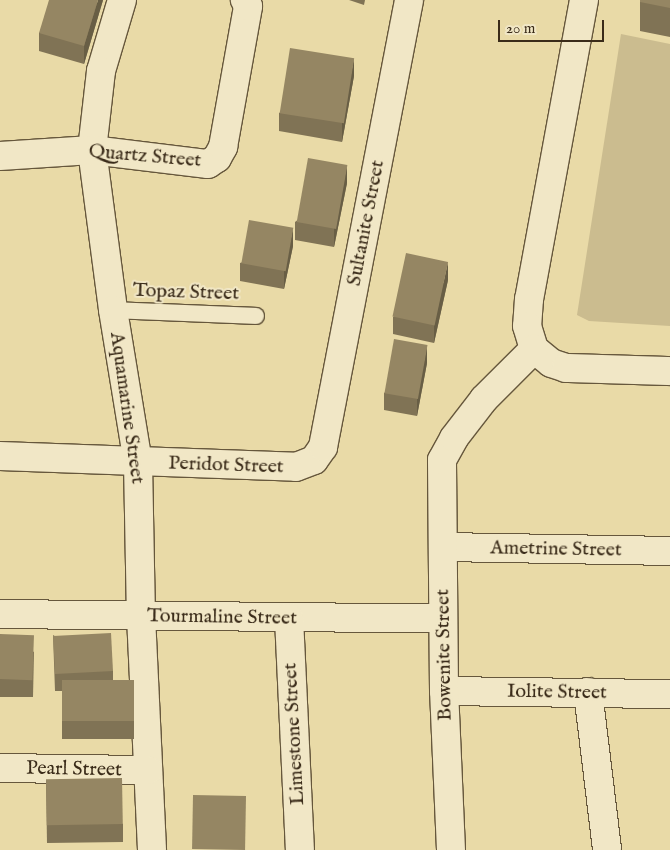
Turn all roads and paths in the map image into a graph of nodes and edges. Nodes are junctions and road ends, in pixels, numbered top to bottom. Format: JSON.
{"nodes":[{"id":1,"x":122,"y":0,"type":"edge"},
{"id":2,"x":246,"y":0,"type":"edge"},
{"id":3,"x":409,"y":0,"type":"edge"},
{"id":4,"x":584,"y":0,"type":"edge"},
{"id":5,"x":92,"y":150,"type":"junction"},
{"id":6,"x":0,"y":156,"type":"edge"},
{"id":7,"x":113,"y":310,"type":"junction"},
{"id":8,"x":256,"y":316,"type":"dead end"},
{"id":9,"x":534,"y":349,"type":"junction"},
{"id":10,"x":670,"y":372,"type":"edge"},
{"id":11,"x":323,"y":447,"type":"joint"},
{"id":12,"x":0,"y":456,"type":"edge"},
{"id":13,"x":138,"y":462,"type":"junction"},
{"id":14,"x":443,"y":546,"type":"junction"},
{"id":15,"x":670,"y":551,"type":"edge"},
{"id":16,"x":0,"y":614,"type":"edge"},
{"id":17,"x":141,"y":616,"type":"junction"},
{"id":18,"x":289,"y":618,"type":"junction"},
{"id":19,"x":443,"y":619,"type":"junction"},
{"id":20,"x":444,"y":690,"type":"junction"},
{"id":21,"x":588,"y":692,"type":"junction"},
{"id":22,"x":670,"y":694,"type":"edge"},
{"id":23,"x":0,"y":768,"type":"edge"},
{"id":24,"x":148,"y":770,"type":"junction"},
{"id":25,"x":152,"y":850,"type":"edge"},
{"id":26,"x":300,"y":850,"type":"edge"},
{"id":27,"x":451,"y":850,"type":"edge"},
{"id":28,"x":607,"y":850,"type":"edge"}],
"edges":[{"from":1,"to":5,"type":"street","name":"Aquamarine Street"},
{"from":2,"to":5,"type":"street","name":"Quartz Street"},
{"from":3,"to":11,"type":"street","name":"Sultanite Street"},
{"from":4,"to":9,"type":"street"},
{"from":5,"to":6,"type":"street","name":"Quartz Street"},
{"from":5,"to":7,"type":"street","name":"Aquamarine Street"},
{"from":7,"to":8,"type":"lane","name":"Topaz Street"},
{"from":7,"to":13,"type":"street","name":"Aquamarine Street"},
{"from":9,"to":10,"type":"street"},
{"from":9,"to":14,"type":"street","name":"Bowenite Street"},
{"from":11,"to":13,"type":"street","name":"Peridot Street"},
{"from":12,"to":13,"type":"street","name":"Peridot Street"},
{"from":13,"to":17,"type":"street","name":"Aquamarine Street"},
{"from":14,"to":15,"type":"street","name":"Ametrine Street"},
{"from":14,"to":19,"type":"street","name":"Bowenite Street"},
{"from":16,"to":17,"type":"street","name":"Tourmaline Street"},
{"from":17,"to":18,"type":"street","name":"Tourmaline Street"},
{"from":17,"to":24,"type":"street","name":"Aquamarine Street"},
{"from":18,"to":19,"type":"street","name":"Tourmaline Street"},
{"from":18,"to":26,"type":"street","name":"Limestone Street"},
{"from":19,"to":20,"type":"street","name":"Bowenite Street"},
{"from":20,"to":21,"type":"street","name":"Iolite Street"},
{"from":20,"to":27,"type":"street","name":"Bowenite Street"},
{"from":21,"to":22,"type":"street","name":"Iolite Street"},
{"from":21,"to":28,"type":"street"},
{"from":23,"to":24,"type":"street","name":"Pearl Street"},
{"from":24,"to":25,"type":"street","name":"Aquamarine Street"}]}
